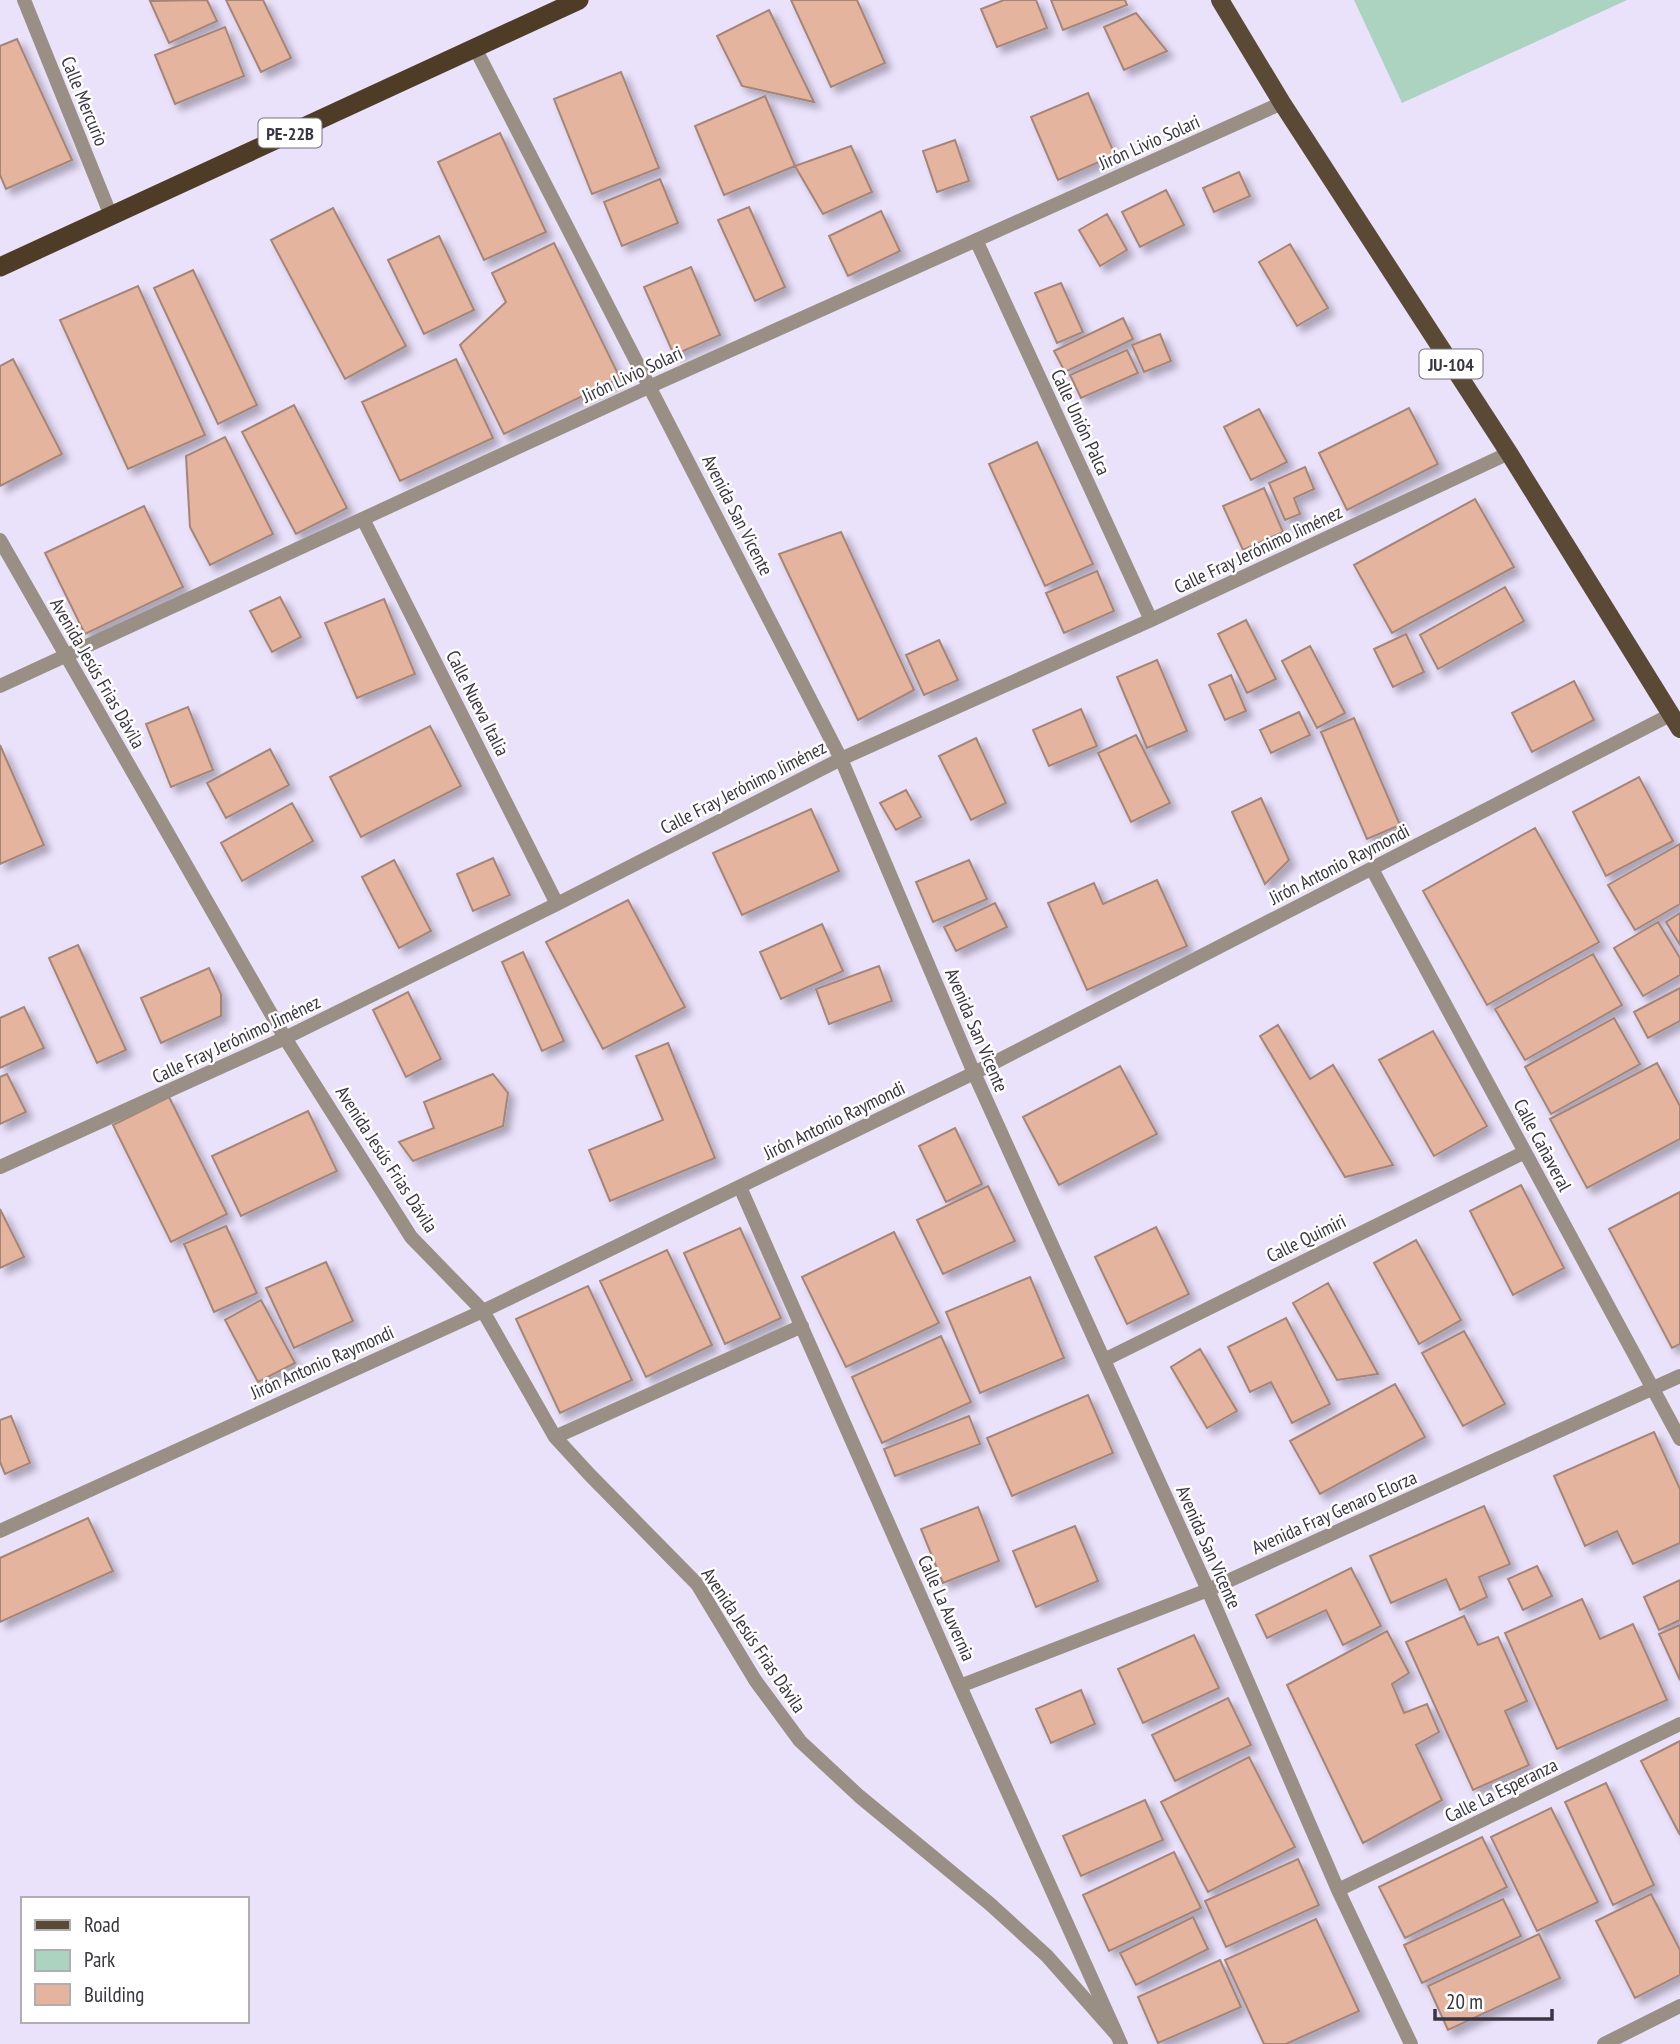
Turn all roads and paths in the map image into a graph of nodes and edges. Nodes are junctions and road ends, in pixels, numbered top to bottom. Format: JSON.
{"nodes":[{"id":1,"x":24,"y":0,"type":"edge"},
{"id":2,"x":579,"y":0,"type":"edge"},
{"id":3,"x":1220,"y":0,"type":"edge"},
{"id":4,"x":475,"y":48,"type":"junction"},
{"id":5,"x":1282,"y":103,"type":"junction"},
{"id":6,"x":111,"y":216,"type":"junction"},
{"id":7,"x":976,"y":240,"type":"junction"},
{"id":8,"x":0,"y":267,"type":"edge"},
{"id":9,"x":651,"y":386,"type":"junction"},
{"id":10,"x":1509,"y":453,"type":"junction"},
{"id":11,"x":363,"y":519,"type":"junction"},
{"id":12,"x":0,"y":540,"type":"edge"},
{"id":13,"x":1151,"y":620,"type":"junction"},
{"id":14,"x":66,"y":656,"type":"junction"},
{"id":15,"x":0,"y":686,"type":"edge"},
{"id":16,"x":1675,"y":722,"type":"edge"},
{"id":17,"x":841,"y":758,"type":"junction"},
{"id":18,"x":1372,"y":869,"type":"junction"},
{"id":19,"x":557,"y":904,"type":"junction"},
{"id":20,"x":285,"y":1038,"type":"junction"},
{"id":21,"x":974,"y":1073,"type":"junction"},
{"id":22,"x":1525,"y":1152,"type":"junction"},
{"id":23,"x":0,"y":1167,"type":"edge"},
{"id":24,"x":740,"y":1187,"type":"junction"},
{"id":25,"x":483,"y":1311,"type":"junction"},
{"id":26,"x":802,"y":1326,"type":"junction"},
{"id":27,"x":1104,"y":1360,"type":"junction"},
{"id":28,"x":1680,"y":1376,"type":"edge"},
{"id":29,"x":1653,"y":1389,"type":"junction"},
{"id":30,"x":555,"y":1437,"type":"junction"},
{"id":31,"x":1680,"y":1439,"type":"edge"},
{"id":32,"x":0,"y":1531,"type":"edge"},
{"id":33,"x":1208,"y":1590,"type":"junction"},
{"id":34,"x":960,"y":1686,"type":"junction"},
{"id":35,"x":1680,"y":1724,"type":"edge"},
{"id":36,"x":1338,"y":1890,"type":"junction"},
{"id":37,"x":1680,"y":2006,"type":"edge"},
{"id":38,"x":1119,"y":2039,"type":"edge"},
{"id":39,"x":1411,"y":2044,"type":"edge"},
{"id":40,"x":1604,"y":2044,"type":"edge"}],
"edges":[{"from":1,"to":6,"type":"street","name":"Calle Mercurio"},
{"from":2,"to":4,"type":"highway","number":"PE-22B"},
{"from":3,"to":5,"type":"main road","number":"JU-104"},
{"from":4,"to":6,"type":"highway","number":"PE-22B"},
{"from":4,"to":9,"type":"street","name":"Avenida San Vicente"},
{"from":5,"to":7,"type":"street","name":"Jirón Livio Solari"},
{"from":5,"to":10,"type":"main road","number":"JU-104"},
{"from":6,"to":8,"type":"highway","number":"PE-22B"},
{"from":7,"to":9,"type":"street","name":"Jirón Livio Solari"},
{"from":7,"to":13,"type":"street","name":"Calle Unión Palca"},
{"from":9,"to":11,"type":"street","name":"Jirón Livio Solari"},
{"from":9,"to":17,"type":"street","name":"Avenida San Vicente"},
{"from":10,"to":13,"type":"street","name":"Calle Fray Jerónimo Jiménez"},
{"from":10,"to":16,"type":"main road","number":"JU-104"},
{"from":11,"to":14,"type":"street","name":"Jirón Livio Solari"},
{"from":11,"to":19,"type":"street","name":"Calle Nueva Italia"},
{"from":12,"to":14,"type":"street","name":"Avenida Jesús Frias Dávila"},
{"from":13,"to":17,"type":"street","name":"Calle Fray Jerónimo Jiménez"},
{"from":14,"to":15,"type":"street","name":"Jirón Livio Solari"},
{"from":14,"to":20,"type":"street","name":"Avenida Jesús Frias Dávila"},
{"from":16,"to":18,"type":"street","name":"Jirón Antonio Raymondi"},
{"from":17,"to":19,"type":"street","name":"Calle Fray Jerónimo Jiménez"},
{"from":17,"to":21,"type":"street","name":"Avenida San Vicente"},
{"from":18,"to":21,"type":"street","name":"Jirón Antonio Raymondi"},
{"from":18,"to":22,"type":"street","name":"Calle Cañaveral"},
{"from":19,"to":20,"type":"street","name":"Calle Fray Jerónimo Jiménez"},
{"from":20,"to":23,"type":"street","name":"Calle Fray Jerónimo Jiménez"},
{"from":20,"to":25,"type":"street","name":"Avenida Jesús Frias Dávila"},
{"from":21,"to":24,"type":"street","name":"Jirón Antonio Raymondi"},
{"from":21,"to":27,"type":"street","name":"Avenida San Vicente"},
{"from":22,"to":27,"type":"street","name":"Calle Quimiri"},
{"from":22,"to":29,"type":"street","name":"Calle Cañaveral"},
{"from":24,"to":25,"type":"street","name":"Jirón Antonio Raymondi"},
{"from":24,"to":26,"type":"street","name":"Calle La Auvernia"},
{"from":25,"to":30,"type":"street","name":"Avenida Jesús Frias Dávila"},
{"from":25,"to":32,"type":"street","name":"Jirón Antonio Raymondi"},
{"from":26,"to":30,"type":"street"},
{"from":26,"to":34,"type":"street","name":"Calle La Auvernia"},
{"from":27,"to":33,"type":"street","name":"Avenida San Vicente"},
{"from":28,"to":29,"type":"street","name":"Avenida Fray Genaro Elorza"},
{"from":29,"to":31,"type":"street","name":"Calle Cañaveral"},
{"from":29,"to":33,"type":"street","name":"Avenida Fray Genaro Elorza"},
{"from":30,"to":38,"type":"street","name":"Avenida Jesús Frias Dávila"},
{"from":33,"to":34,"type":"street","name":"Avenida Fray Genaro Elorza"},
{"from":33,"to":36,"type":"street","name":"Avenida San Vicente"},
{"from":34,"to":38,"type":"street","name":"Calle La Auvernia"},
{"from":35,"to":36,"type":"street","name":"Calle La Esperanza"},
{"from":36,"to":39,"type":"street","name":"Avenida San Vicente"},
{"from":37,"to":40,"type":"street"}]}
